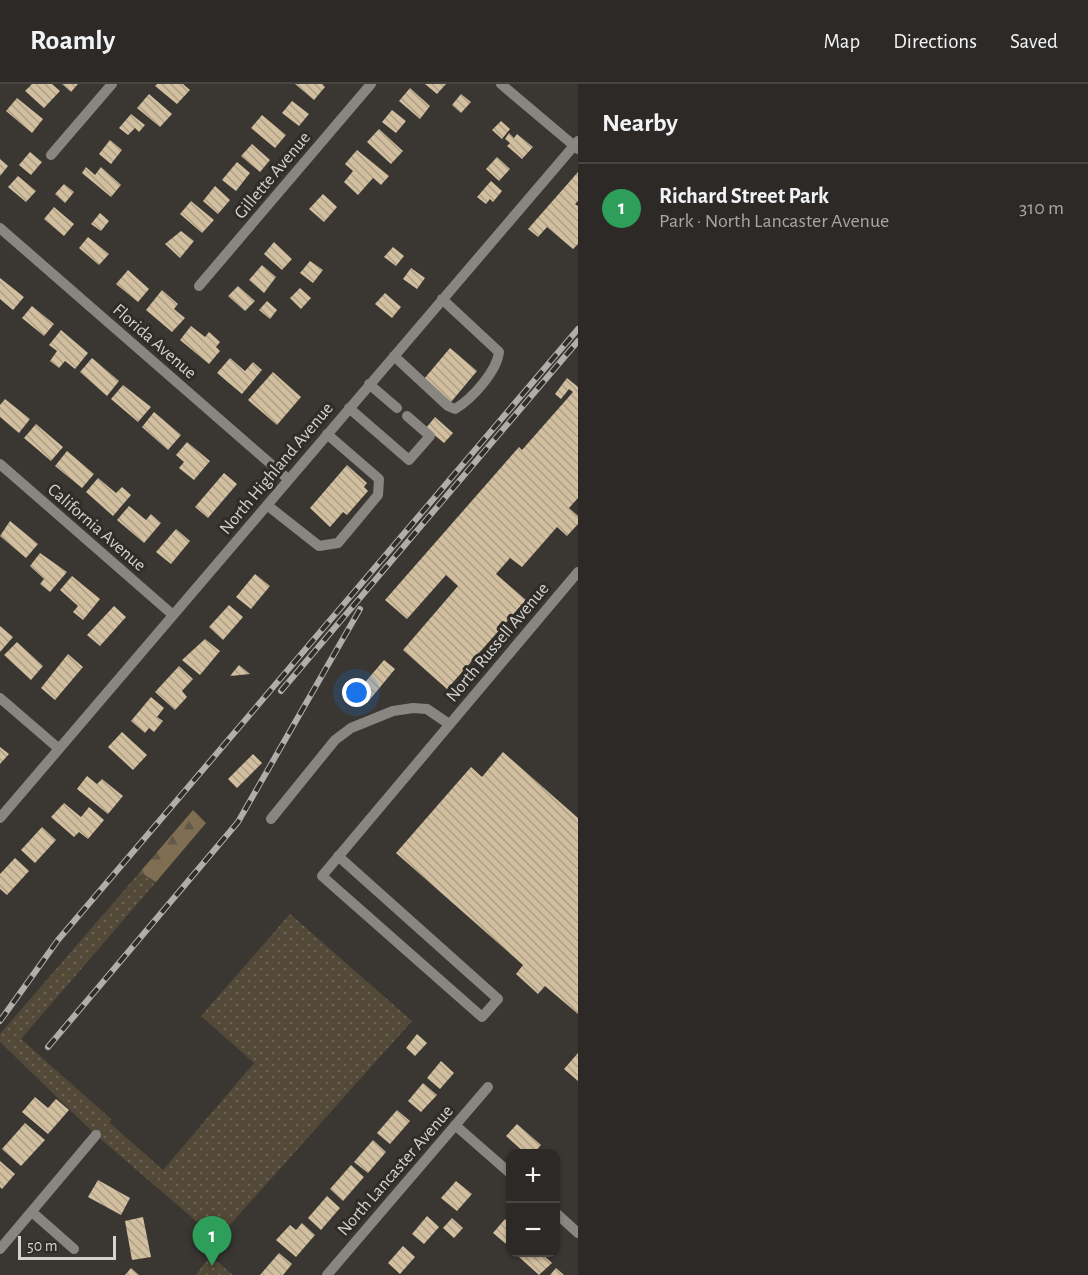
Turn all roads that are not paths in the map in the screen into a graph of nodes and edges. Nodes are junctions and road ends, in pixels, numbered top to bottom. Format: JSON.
{"nodes":[{"id":1,"x":112,"y":84,"type":"edge"},
{"id":2,"x":371,"y":84,"type":"edge"},
{"id":3,"x":501,"y":84,"type":"edge"},
{"id":4,"x":577,"y":145,"type":"edge"},
{"id":5,"x":51,"y":155,"type":"dead end"},
{"id":6,"x":0,"y":228,"type":"edge"},
{"id":7,"x":199,"y":286,"type":"dead end"},
{"id":8,"x":442,"y":298,"type":"junction"},
{"id":9,"x":394,"y":356,"type":"junction"},
{"id":10,"x":369,"y":384,"type":"junction"},
{"id":11,"x":349,"y":408,"type":"junction"},
{"id":12,"x":397,"y":408,"type":"dead end"},
{"id":13,"x":407,"y":416,"type":"dead end"},
{"id":14,"x":327,"y":434,"type":"junction"},
{"id":15,"x":0,"y":464,"type":"edge"},
{"id":16,"x":288,"y":479,"type":"junction"},
{"id":17,"x":267,"y":505,"type":"junction"},
{"id":18,"x":578,"y":572,"type":"edge"},
{"id":19,"x":173,"y":615,"type":"junction"},
{"id":20,"x":0,"y":698,"type":"edge"},
{"id":21,"x":449,"y":724,"type":"junction"},
{"id":22,"x":58,"y":748,"type":"junction"},
{"id":23,"x":0,"y":818,"type":"edge"},
{"id":24,"x":271,"y":819,"type":"dead end"},
{"id":25,"x":338,"y":856,"type":"junction"},
{"id":26,"x":488,"y":1087,"type":"dead end"},
{"id":27,"x":455,"y":1125,"type":"junction"},
{"id":28,"x":96,"y":1135,"type":"dead end"},
{"id":29,"x":506,"y":1170,"type":"edge"},
{"id":30,"x":32,"y":1212,"type":"junction"},
{"id":31,"x":560,"y":1217,"type":"edge"},
{"id":32,"x":578,"y":1233,"type":"edge"},
{"id":33,"x":75,"y":1248,"type":"dead end"},
{"id":34,"x":0,"y":1250,"type":"edge"},
{"id":35,"x":327,"y":1275,"type":"edge"}],
"edges":[{"from":1,"to":5,"type":"street"},
{"from":2,"to":7,"type":"street","name":"Gillette Avenue"},
{"from":3,"to":4,"type":"street"},
{"from":4,"to":8,"type":"street","name":"North Highland Avenue"},
{"from":6,"to":16,"type":"street","name":"Florida Avenue"},
{"from":8,"to":9,"type":"street","name":"North Highland Avenue"},
{"from":8,"to":9,"type":"street"},
{"from":9,"to":10,"type":"street","name":"North Highland Avenue"},
{"from":10,"to":11,"type":"street","name":"North Highland Avenue"},
{"from":10,"to":12,"type":"street"},
{"from":11,"to":13,"type":"street"},
{"from":11,"to":14,"type":"street","name":"North Highland Avenue"},
{"from":14,"to":16,"type":"street","name":"North Highland Avenue"},
{"from":14,"to":17,"type":"street"},
{"from":15,"to":19,"type":"street","name":"California Avenue"},
{"from":16,"to":17,"type":"street","name":"North Highland Avenue"},
{"from":17,"to":19,"type":"street","name":"North Highland Avenue"},
{"from":18,"to":21,"type":"street","name":"North Russell Avenue"},
{"from":19,"to":22,"type":"street","name":"North Highland Avenue"},
{"from":20,"to":22,"type":"street"},
{"from":21,"to":24,"type":"street"},
{"from":21,"to":25,"type":"street","name":"North Russell Avenue"},
{"from":22,"to":23,"type":"street","name":"North Highland Avenue"},
{"from":25,"to":25,"type":"street","name":"North Russell Avenue"},
{"from":26,"to":27,"type":"street","name":"North Lancaster Avenue"},
{"from":27,"to":29,"type":"street"},
{"from":27,"to":35,"type":"street","name":"North Lancaster Avenue"},
{"from":28,"to":30,"type":"street"},
{"from":30,"to":33,"type":"street"},
{"from":30,"to":34,"type":"street"},
{"from":31,"to":32,"type":"street"}]}
